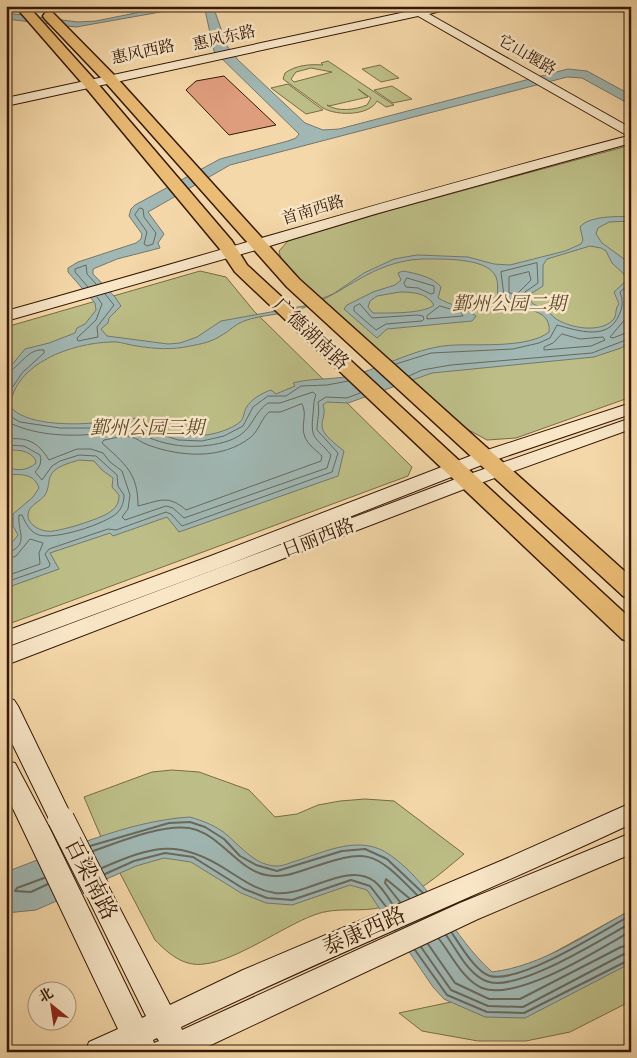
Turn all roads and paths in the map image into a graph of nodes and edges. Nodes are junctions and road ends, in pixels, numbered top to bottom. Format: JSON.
{"nodes":[{"id":1,"x":21,"y":6,"type":"edge"},
{"id":2,"x":40,"y":6,"type":"edge"},
{"id":3,"x":449,"y":6,"type":"edge"},
{"id":4,"x":616,"y":6,"type":"edge"},
{"id":5,"x":421,"y":9,"type":"edge"},
{"id":6,"x":631,"y":13,"type":"edge"},
{"id":7,"x":109,"y":78,"type":"junction"},
{"id":8,"x":89,"y":82,"type":"junction"},
{"id":9,"x":6,"y":98,"type":"edge"},
{"id":10,"x":6,"y":102,"type":"edge"},
{"id":11,"x":630,"y":132,"type":"edge"},
{"id":12,"x":255,"y":242,"type":"junction"},
{"id":13,"x":233,"y":255,"type":"junction"},
{"id":14,"x":6,"y":306,"type":"edge"},
{"id":15,"x":6,"y":316,"type":"edge"},
{"id":16,"x":631,"y":408,"type":"edge"},
{"id":17,"x":631,"y":423,"type":"edge"},
{"id":18,"x":492,"y":464,"type":"junction"},
{"id":19,"x":461,"y":475,"type":"junction"},
{"id":20,"x":631,"y":590,"type":"edge"},
{"id":21,"x":631,"y":633,"type":"edge"},
{"id":22,"x":6,"y":640,"type":"edge"},
{"id":23,"x":6,"y":657,"type":"edge"},
{"id":24,"x":6,"y":706,"type":"edge"},
{"id":25,"x":6,"y":770,"type":"edge"},
{"id":26,"x":631,"y":813,"type":"edge"},
{"id":27,"x":631,"y":843,"type":"edge"},
{"id":28,"x":461,"y":901,"type":"junction"},
{"id":29,"x":397,"y":931,"type":"junction"},
{"id":30,"x":163,"y":1022,"type":"junction"},
{"id":31,"x":140,"y":1043,"type":"edge"},
{"id":32,"x":173,"y":1050,"type":"edge"},
{"id":33,"x":99,"y":1052,"type":"edge"}],
"edges":[{"from":1,"to":8,"type":"main road","name":"广德湖南路"},
{"from":2,"to":7,"type":"main road","name":"广德湖南路"},
{"from":3,"to":5,"type":"main road","name":"惠风东路"},
{"from":4,"to":6,"type":"street"},
{"from":5,"to":7,"type":"main road","name":"惠风东路"},
{"from":5,"to":11,"type":"main road","name":"它山堰路"},
{"from":7,"to":8,"type":"main road","name":"惠风东路"},
{"from":7,"to":12,"type":"main road","name":"广德湖南路"},
{"from":8,"to":9,"type":"main road"},
{"from":8,"to":10,"type":"main road","name":"惠风东路"},
{"from":8,"to":13,"type":"main road","name":"广德湖南路"},
{"from":11,"to":12,"type":"main road","name":"首南西路"},
{"from":12,"to":13,"type":"main road","name":"首南西路"},
{"from":12,"to":18,"type":"main road","name":"广德湖南路"},
{"from":13,"to":14,"type":"main road","name":"首南西路"},
{"from":13,"to":15,"type":"main road","name":"首南西路"},
{"from":13,"to":19,"type":"main road","name":"广德湖南路"},
{"from":16,"to":18,"type":"main road"},
{"from":17,"to":18,"type":"main road","name":"日丽西路"},
{"from":18,"to":19,"type":"main road","name":"日丽西路"},
{"from":18,"to":20,"type":"main road","name":"广德湖南路"},
{"from":19,"to":21,"type":"main road","name":"广德湖南路"},
{"from":19,"to":22,"type":"main road","name":"日丽西路"},
{"from":19,"to":23,"type":"main road","name":"日丽西路"},
{"from":24,"to":30,"type":"main road","name":"百梁南路","bridge":true},
{"from":25,"to":31,"type":"main road","name":"百梁南路"},
{"from":26,"to":28,"type":"main road","name":"泰康西路"},
{"from":27,"to":28,"type":"main road","name":"泰康西路"},
{"from":28,"to":29,"type":"main road","name":"泰康西路"},
{"from":29,"to":30,"type":"main road","name":"泰康西路"},
{"from":29,"to":32,"type":"main road","name":"泰康西路"},
{"from":30,"to":31,"type":"main road","name":"泰康西路"},
{"from":30,"to":32,"type":"main road","name":"百梁南路"},
{"from":31,"to":33,"type":"main road","name":"泰康西路"}]}
